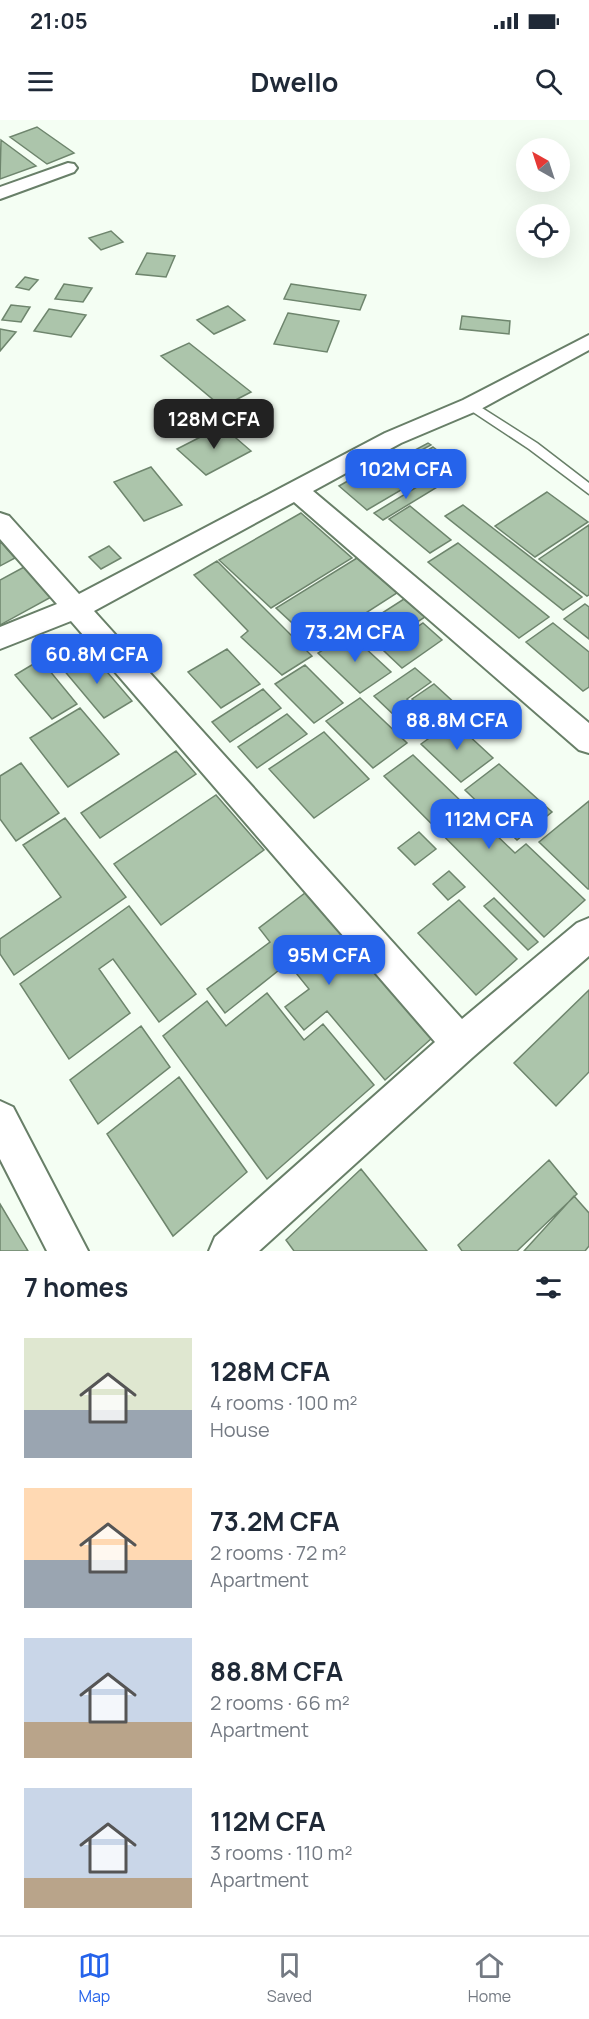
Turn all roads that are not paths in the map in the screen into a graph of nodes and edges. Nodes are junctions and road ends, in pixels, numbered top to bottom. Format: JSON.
{"nodes":[{"id":1,"x":68,"y":168,"type":"dead end"},
{"id":2,"x":0,"y":193,"type":"edge"},
{"id":3,"x":589,"y":341,"type":"edge"},
{"id":4,"x":471,"y":405,"type":"junction"},
{"id":5,"x":295,"y":489,"type":"junction"},
{"id":6,"x":589,"y":490,"type":"edge"},
{"id":7,"x":0,"y":522,"type":"edge"},
{"id":8,"x":76,"y":608,"type":"junction"},
{"id":9,"x":0,"y":638,"type":"edge"},
{"id":10,"x":589,"y":741,"type":"edge"},
{"id":11,"x":589,"y":934,"type":"edge"},
{"id":12,"x":460,"y":1044,"type":"junction"},
{"id":13,"x":0,"y":1120,"type":"edge"},
{"id":14,"x":68,"y":1251,"type":"edge"},
{"id":15,"x":229,"y":1251,"type":"edge"}],
"edges":[{"from":1,"to":2,"type":"street"},
{"from":3,"to":4,"type":"street"},
{"from":4,"to":5,"type":"street"},
{"from":4,"to":6,"type":"lane"},
{"from":5,"to":8,"type":"street"},
{"from":5,"to":10,"type":"street"},
{"from":7,"to":8,"type":"street"},
{"from":8,"to":9,"type":"street"},
{"from":8,"to":12,"type":"street"},
{"from":11,"to":12,"type":"street"},
{"from":12,"to":15,"type":"street"},
{"from":13,"to":14,"type":"street"}]}
